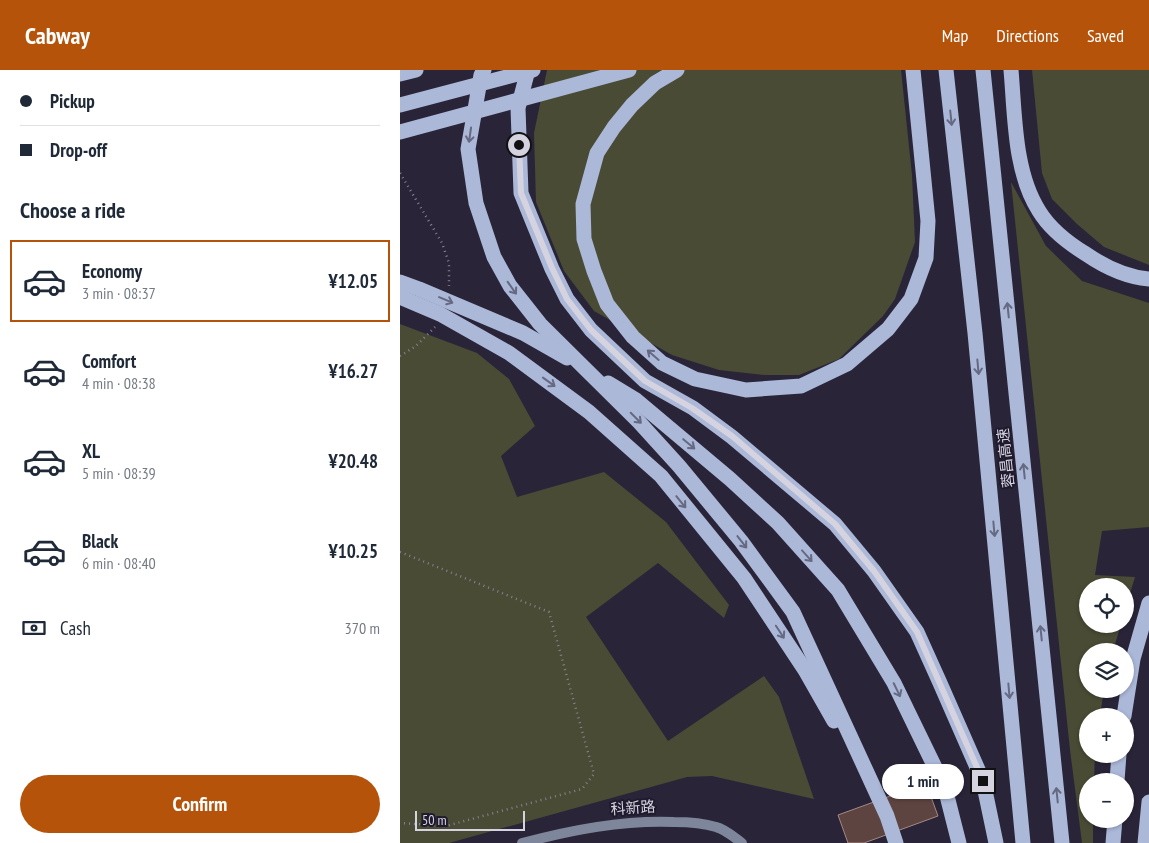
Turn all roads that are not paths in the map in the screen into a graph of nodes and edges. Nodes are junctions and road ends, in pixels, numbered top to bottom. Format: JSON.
{"nodes":[{"id":1,"x":416,"y":70,"type":"edge"},
{"id":2,"x":484,"y":70,"type":"edge"},
{"id":3,"x":528,"y":70,"type":"edge"},
{"id":4,"x":533,"y":70,"type":"edge"},
{"id":5,"x":628,"y":70,"type":"edge"},
{"id":6,"x":677,"y":70,"type":"edge"},
{"id":7,"x":913,"y":70,"type":"edge"},
{"id":8,"x":946,"y":70,"type":"edge"},
{"id":9,"x":983,"y":70,"type":"edge"},
{"id":10,"x":1011,"y":70,"type":"edge"},
{"id":11,"x":400,"y":74,"type":"edge"},
{"id":12,"x":400,"y":104,"type":"edge"},
{"id":13,"x":400,"y":132,"type":"edge"},
{"id":14,"x":1149,"y":279,"type":"edge"},
{"id":15,"x":400,"y":282,"type":"edge"},
{"id":16,"x":400,"y":297,"type":"edge"},
{"id":17,"x":1149,"y":603,"type":"edge"},
{"id":18,"x":1125,"y":708,"type":"edge"},
{"id":19,"x":1149,"y":802,"type":"edge"},
{"id":20,"x":887,"y":816,"type":"junction"},
{"id":21,"x":1114,"y":828,"type":"edge"},
{"id":22,"x":522,"y":843,"type":"edge"},
{"id":23,"x":742,"y":843,"type":"edge"},
{"id":24,"x":896,"y":843,"type":"edge"},
{"id":25,"x":959,"y":843,"type":"edge"},
{"id":26,"x":996,"y":843,"type":"edge"},
{"id":27,"x":1023,"y":843,"type":"edge"},
{"id":28,"x":1062,"y":843,"type":"edge"},
{"id":29,"x":1113,"y":843,"type":"edge"},
{"id":30,"x":1145,"y":843,"type":"edge"}],
"edges":[{"from":1,"to":11,"type":"highway"},
{"from":2,"to":20,"type":"highway","one_way":true},
{"from":3,"to":26,"type":"highway"},
{"from":4,"to":12,"type":"highway"},
{"from":5,"to":13,"type":"highway"},
{"from":7,"to":6,"type":"highway","one_way":true},
{"from":8,"to":27,"type":"highway","name":"蓉昌高速","one_way":true},
{"from":28,"to":9,"type":"highway","name":"蓉昌高速","one_way":true},
{"from":10,"to":14,"type":"highway"},
{"from":15,"to":25,"type":"highway","one_way":true},
{"from":16,"to":20,"type":"highway","one_way":true},
{"from":17,"to":18,"type":"highway"},
{"from":19,"to":30,"type":"highway"},
{"from":20,"to":24,"type":"highway"},
{"from":21,"to":29,"type":"highway"},
{"from":22,"to":23,"type":"main road","name":"科新路"}]}
